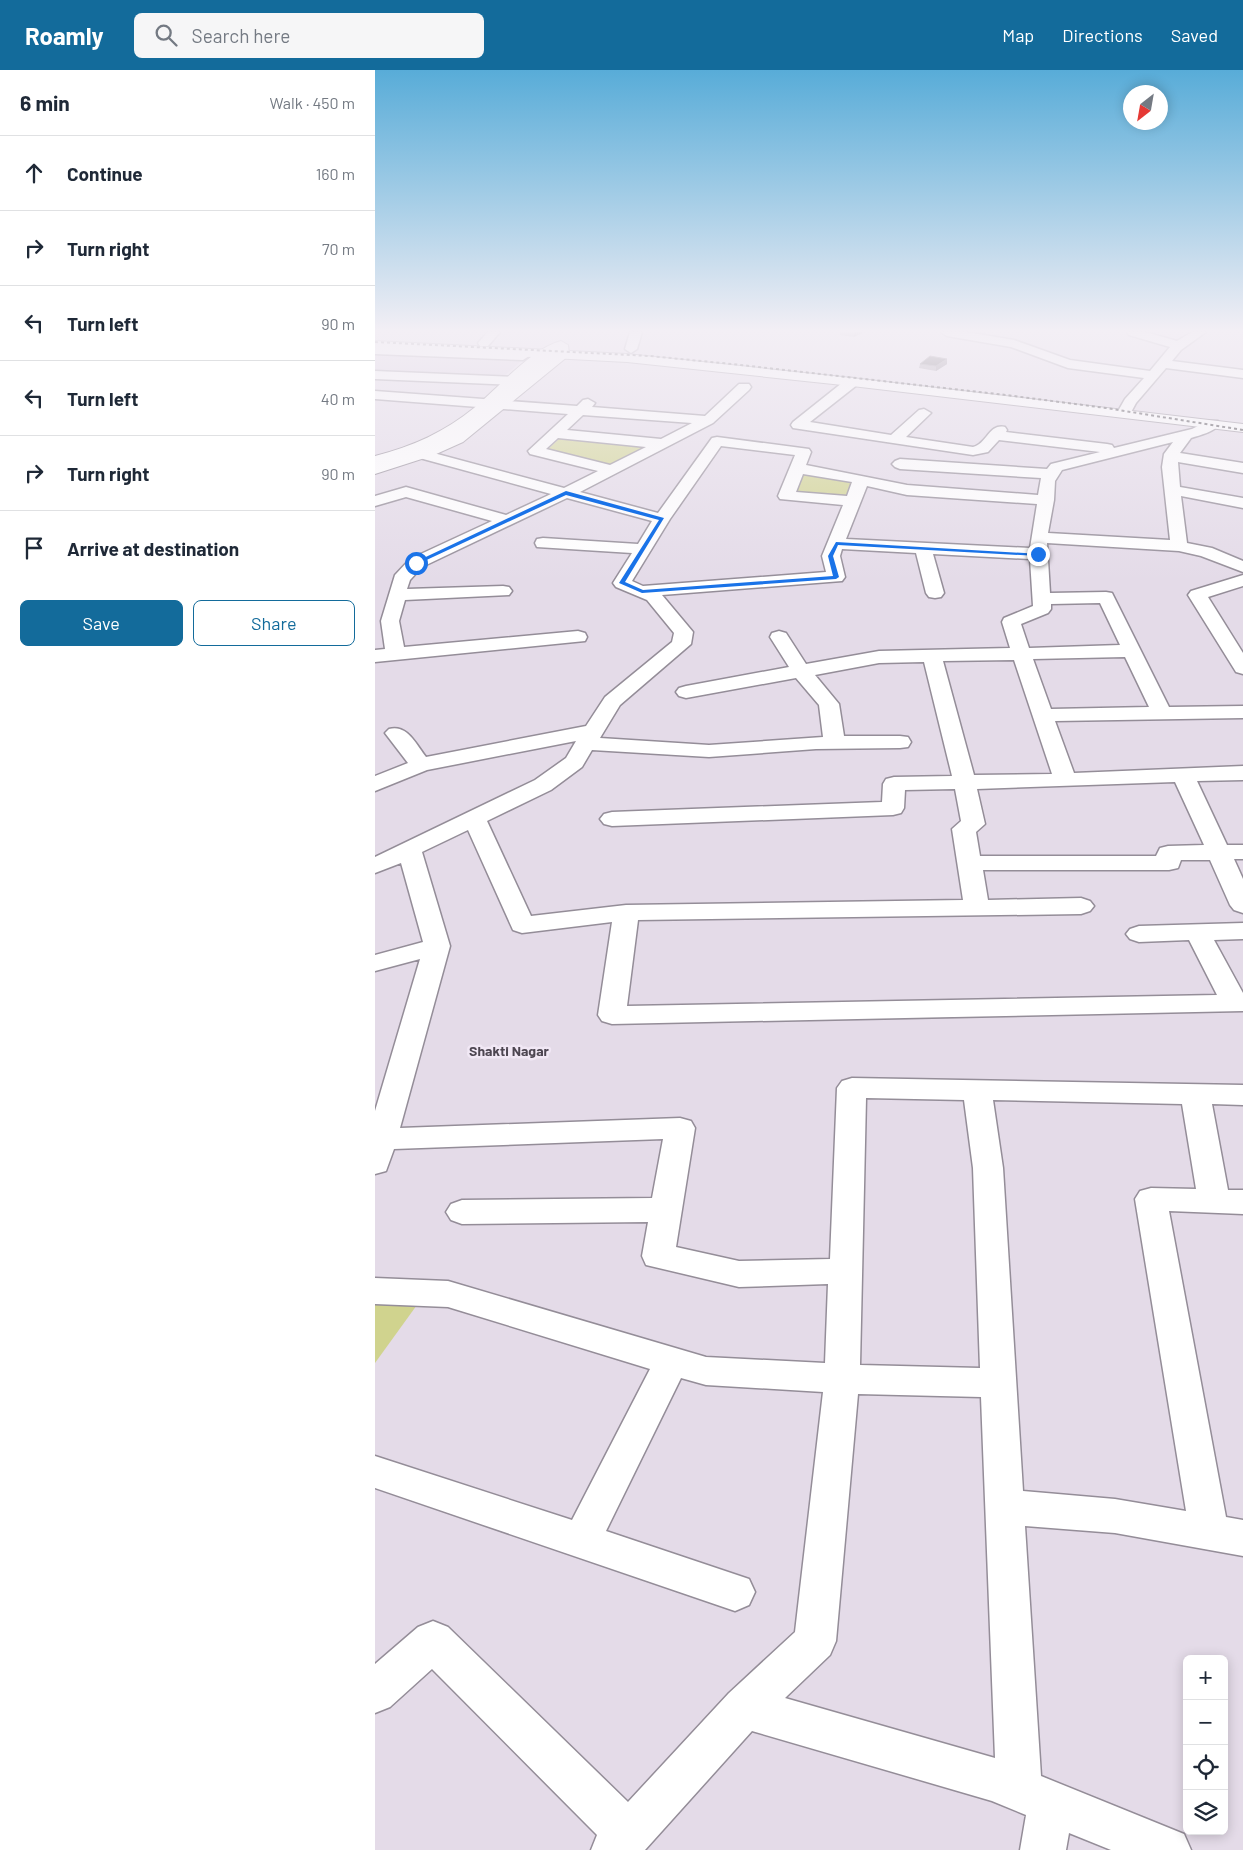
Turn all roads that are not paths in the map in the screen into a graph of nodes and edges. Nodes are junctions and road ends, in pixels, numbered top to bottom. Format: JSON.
{"nodes":[{"id":1,"x":483,"y":415,"type":"edge"},
{"id":2,"x":574,"y":415,"type":"edge"},
{"id":3,"x":649,"y":415,"type":"edge"},
{"id":4,"x":713,"y":415,"type":"edge"},
{"id":5,"x":810,"y":415,"type":"edge"},
{"id":6,"x":921,"y":415,"type":"edge"},
{"id":7,"x":1168,"y":415,"type":"edge"},
{"id":8,"x":708,"y":420,"type":"junction"},
{"id":9,"x":1213,"y":424,"type":"junction"},
{"id":10,"x":1243,"y":428,"type":"edge"},
{"id":11,"x":555,"y":432,"type":"junction"},
{"id":12,"x":1178,"y":436,"type":"junction"},
{"id":13,"x":895,"y":440,"type":"junction"},
{"id":14,"x":663,"y":444,"type":"junction"},
{"id":15,"x":1122,"y":450,"type":"junction"},
{"id":16,"x":416,"y":453,"type":"junction"},
{"id":17,"x":1171,"y":456,"type":"junction"},
{"id":18,"x":375,"y":461,"type":"edge"},
{"id":19,"x":900,"y":464,"type":"dead end"},
{"id":20,"x":797,"y":468,"type":"junction"},
{"id":21,"x":1243,"y":468,"type":"edge"},
{"id":22,"x":375,"y":469,"type":"edge"},
{"id":23,"x":612,"y":470,"type":"junction"},
{"id":24,"x":1051,"y":474,"type":"junction"},
{"id":25,"x":861,"y":480,"type":"junction"},
{"id":26,"x":1173,"y":490,"type":"junction"},
{"id":27,"x":566,"y":493,"type":"junction"},
{"id":28,"x":1046,"y":500,"type":"junction"},
{"id":29,"x":375,"y":501,"type":"edge"},
{"id":30,"x":853,"y":501,"type":"junction"},
{"id":31,"x":1243,"y":502,"type":"edge"},
{"id":32,"x":662,"y":519,"type":"junction"},
{"id":33,"x":505,"y":520,"type":"junction"},
{"id":34,"x":1039,"y":537,"type":"junction"},
{"id":35,"x":543,"y":543,"type":"dead end"},
{"id":36,"x":836,"y":544,"type":"junction"},
{"id":37,"x":1179,"y":546,"type":"junction"},
{"id":38,"x":923,"y":548,"type":"junction"},
{"id":39,"x":643,"y":549,"type":"junction"},
{"id":40,"x":1038,"y":554,"type":"junction"},
{"id":41,"x":1243,"y":567,"type":"edge"},
{"id":42,"x":1243,"y":580,"type":"edge"},
{"id":43,"x":503,"y":591,"type":"dead end"},
{"id":44,"x":642,"y":591,"type":"junction"},
{"id":45,"x":935,"y":593,"type":"dead end"},
{"id":46,"x":1043,"y":599,"type":"junction"},
{"id":47,"x":388,"y":605,"type":"edge"},
{"id":48,"x":578,"y":637,"type":"dead end"},
{"id":49,"x":779,"y":637,"type":"dead end"},
{"id":50,"x":1132,"y":651,"type":"junction"},
{"id":51,"x":396,"y":654,"type":"junction"},
{"id":52,"x":1022,"y":654,"type":"junction"},
{"id":53,"x":375,"y":656,"type":"edge"},
{"id":54,"x":932,"y":656,"type":"junction"},
{"id":55,"x":1243,"y":668,"type":"edge"},
{"id":56,"x":801,"y":671,"type":"junction"},
{"id":57,"x":686,"y":692,"type":"dead end"},
{"id":58,"x":1243,"y":712,"type":"edge"},
{"id":59,"x":1162,"y":713,"type":"junction"},
{"id":60,"x":1043,"y":715,"type":"junction"},
{"id":61,"x":396,"y":733,"type":"dead end"},
{"id":62,"x":589,"y":737,"type":"junction"},
{"id":63,"x":900,"y":742,"type":"dead end"},
{"id":64,"x":834,"y":743,"type":"junction"},
{"id":65,"x":421,"y":765,"type":"junction"},
{"id":66,"x":1243,"y":772,"type":"edge"},
{"id":67,"x":1183,"y":775,"type":"junction"},
{"id":68,"x":1065,"y":780,"type":"junction"},
{"id":69,"x":965,"y":782,"type":"junction"},
{"id":70,"x":375,"y":784,"type":"edge"},
{"id":71,"x":474,"y":818,"type":"junction"},
{"id":72,"x":612,"y":819,"type":"dead end"},
{"id":73,"x":409,"y":849,"type":"junction"},
{"id":74,"x":1218,"y":852,"type":"junction"},
{"id":75,"x":1243,"y":852,"type":"edge"},
{"id":76,"x":969,"y":862,"type":"junction"},
{"id":77,"x":375,"y":866,"type":"edge"},
{"id":78,"x":1243,"y":905,"type":"edge"},
{"id":79,"x":1081,"y":906,"type":"dead end"},
{"id":80,"x":977,"y":908,"type":"junction"},
{"id":81,"x":626,"y":913,"type":"junction"},
{"id":82,"x":1243,"y":931,"type":"edge"},
{"id":83,"x":1197,"y":932,"type":"junction"},
{"id":84,"x":1139,"y":934,"type":"dead end"},
{"id":85,"x":437,"y":946,"type":"junction"},
{"id":86,"x":375,"y":963,"type":"edge"},
{"id":87,"x":1239,"y":1003,"type":"edge"},
{"id":88,"x":977,"y":1091,"type":"junction"},
{"id":89,"x":1195,"y":1094,"type":"junction"},
{"id":90,"x":1243,"y":1095,"type":"edge"},
{"id":91,"x":377,"y":1154,"type":"edge"},
{"id":92,"x":1228,"y":1201,"type":"edge"},
{"id":93,"x":666,"y":1210,"type":"junction"},
{"id":94,"x":462,"y":1212,"type":"dead end"},
{"id":95,"x":846,"y":1271,"type":"junction"},
{"id":96,"x":375,"y":1291,"type":"edge"},
{"id":97,"x":672,"y":1361,"type":"junction"},
{"id":98,"x":842,"y":1379,"type":"junction"},
{"id":99,"x":999,"y":1383,"type":"junction"},
{"id":100,"x":375,"y":1472,"type":"edge"},
{"id":101,"x":1004,"y":1507,"type":"junction"},
{"id":102,"x":1226,"y":1535,"type":"edge"},
{"id":103,"x":581,"y":1541,"type":"junction"},
{"id":104,"x":735,"y":1592,"type":"dead end"},
{"id":105,"x":375,"y":1692,"type":"edge"},
{"id":106,"x":745,"y":1708,"type":"junction"},
{"id":107,"x":1035,"y":1797,"type":"junction"},
{"id":108,"x":621,"y":1842,"type":"edge"},
{"id":109,"x":1043,"y":1850,"type":"edge"},
{"id":110,"x":1168,"y":1850,"type":"edge"}],
"edges":[{"from":1,"to":16,"type":"main road"},
{"from":2,"to":11,"type":"street"},
{"from":3,"to":8,"type":"street"},
{"from":4,"to":8,"type":"street"},
{"from":5,"to":13,"type":"street"},
{"from":6,"to":13,"type":"street"},
{"from":7,"to":9,"type":"main road"},
{"from":8,"to":14,"type":"street"},
{"from":9,"to":10,"type":"main road"},
{"from":9,"to":12,"type":"street"},
{"from":11,"to":14,"type":"street"},
{"from":11,"to":23,"type":"street"},
{"from":12,"to":15,"type":"street"},
{"from":12,"to":17,"type":"street"},
{"from":13,"to":15,"type":"street"},
{"from":14,"to":23,"type":"street"},
{"from":15,"to":24,"type":"street"},
{"from":16,"to":18,"type":"main road"},
{"from":16,"to":22,"type":"main road"},
{"from":16,"to":27,"type":"street"},
{"from":17,"to":21,"type":"street"},
{"from":17,"to":26,"type":"street"},
{"from":19,"to":24,"type":"street"},
{"from":20,"to":25,"type":"street"},
{"from":20,"to":30,"type":"street"},
{"from":20,"to":32,"type":"street"},
{"from":23,"to":27,"type":"street"},
{"from":24,"to":28,"type":"street"},
{"from":25,"to":28,"type":"street"},
{"from":25,"to":30,"type":"street"},
{"from":26,"to":31,"type":"street"},
{"from":26,"to":37,"type":"street"},
{"from":27,"to":32,"type":"street"},
{"from":27,"to":33,"type":"street"},
{"from":28,"to":34,"type":"street"},
{"from":29,"to":33,"type":"street"},
{"from":30,"to":36,"type":"street"},
{"from":32,"to":39,"type":"street"},
{"from":33,"to":47,"type":"street"},
{"from":34,"to":37,"type":"street"},
{"from":34,"to":40,"type":"street"},
{"from":35,"to":39,"type":"street"},
{"from":36,"to":38,"type":"street"},
{"from":36,"to":44,"type":"street"},
{"from":37,"to":41,"type":"street"},
{"from":38,"to":40,"type":"street"},
{"from":38,"to":45,"type":"street"},
{"from":39,"to":44,"type":"street"},
{"from":40,"to":46,"type":"street"},
{"from":42,"to":55,"type":"street"},
{"from":43,"to":47,"type":"street"},
{"from":44,"to":62,"type":"street"},
{"from":46,"to":50,"type":"street"},
{"from":46,"to":52,"type":"street"},
{"from":47,"to":51,"type":"street"},
{"from":48,"to":51,"type":"street"},
{"from":49,"to":56,"type":"street"},
{"from":50,"to":52,"type":"street"},
{"from":50,"to":59,"type":"street"},
{"from":51,"to":53,"type":"street"},
{"from":52,"to":54,"type":"street"},
{"from":52,"to":60,"type":"street"},
{"from":54,"to":56,"type":"street"},
{"from":54,"to":69,"type":"street"},
{"from":56,"to":57,"type":"street"},
{"from":56,"to":64,"type":"street"},
{"from":58,"to":59,"type":"street"},
{"from":59,"to":60,"type":"street"},
{"from":60,"to":68,"type":"street"},
{"from":61,"to":65,"type":"street"},
{"from":62,"to":64,"type":"street"},
{"from":62,"to":65,"type":"street"},
{"from":62,"to":71,"type":"street"},
{"from":63,"to":64,"type":"street"},
{"from":65,"to":70,"type":"street"},
{"from":66,"to":67,"type":"street"},
{"from":67,"to":68,"type":"street"},
{"from":67,"to":74,"type":"street"},
{"from":68,"to":69,"type":"street"},
{"from":69,"to":72,"type":"street"},
{"from":69,"to":76,"type":"street"},
{"from":71,"to":73,"type":"street"},
{"from":71,"to":81,"type":"street"},
{"from":73,"to":77,"type":"street"},
{"from":73,"to":85,"type":"street"},
{"from":74,"to":75,"type":"street"},
{"from":74,"to":76,"type":"street"},
{"from":74,"to":78,"type":"street"},
{"from":76,"to":80,"type":"street"},
{"from":79,"to":80,"type":"street"},
{"from":80,"to":81,"type":"street"},
{"from":81,"to":87,"type":"street"},
{"from":82,"to":83,"type":"street"},
{"from":83,"to":84,"type":"street"},
{"from":83,"to":87,"type":"street"},
{"from":85,"to":86,"type":"street"},
{"from":85,"to":91,"type":"street"},
{"from":88,"to":89,"type":"street"},
{"from":88,"to":95,"type":"street"},
{"from":88,"to":99,"type":"street"},
{"from":89,"to":90,"type":"street"},
{"from":89,"to":92,"type":"street"},
{"from":91,"to":93,"type":"street"},
{"from":92,"to":102,"type":"street"},
{"from":93,"to":94,"type":"street"},
{"from":93,"to":95,"type":"street"},
{"from":95,"to":98,"type":"street"},
{"from":96,"to":97,"type":"street"},
{"from":97,"to":98,"type":"street"},
{"from":97,"to":103,"type":"street"},
{"from":98,"to":99,"type":"street"},
{"from":98,"to":106,"type":"street"},
{"from":99,"to":101,"type":"street"},
{"from":100,"to":103,"type":"street"},
{"from":101,"to":102,"type":"street"},
{"from":101,"to":107,"type":"street"},
{"from":103,"to":104,"type":"street"},
{"from":105,"to":108,"type":"street"},
{"from":106,"to":107,"type":"street"},
{"from":106,"to":108,"type":"street"},
{"from":107,"to":109,"type":"street"},
{"from":107,"to":110,"type":"street"}]}
